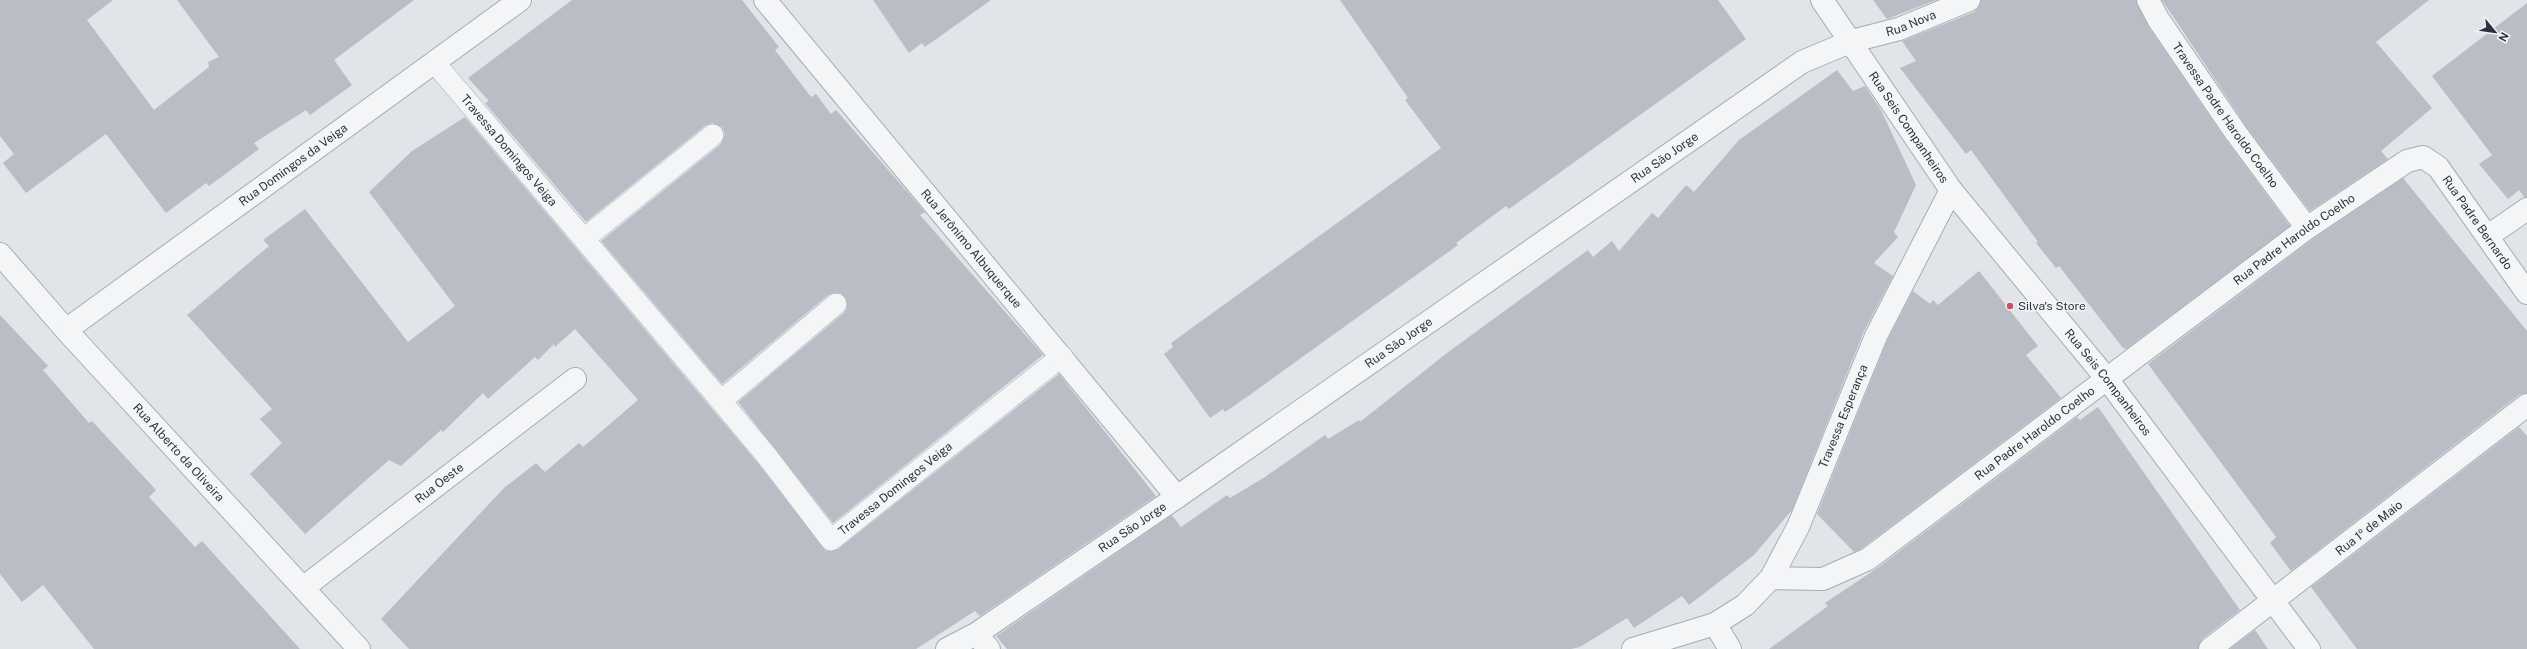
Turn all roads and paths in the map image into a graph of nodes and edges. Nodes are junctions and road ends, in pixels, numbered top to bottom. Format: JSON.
{"nodes":[{"id":1,"x":520,"y":0,"type":"edge"},
{"id":2,"x":765,"y":0,"type":"edge"},
{"id":3,"x":1822,"y":0,"type":"edge"},
{"id":4,"x":1969,"y":0,"type":"edge"},
{"id":5,"x":2148,"y":0,"type":"edge"},
{"id":6,"x":1852,"y":41,"type":"junction"},
{"id":7,"x":434,"y":62,"type":"junction"},
{"id":8,"x":713,"y":135,"type":"dead end"},
{"id":9,"x":2423,"y":157,"type":"joint"},
{"id":10,"x":1951,"y":190,"type":"junction"},
{"id":11,"x":2527,"y":209,"type":"edge"},
{"id":12,"x":2307,"y":228,"type":"junction"},
{"id":13,"x":2488,"y":236,"type":"junction"},
{"id":14,"x":584,"y":239,"type":"junction"},
{"id":15,"x":0,"y":254,"type":"edge"},
{"id":16,"x":2527,"y":293,"type":"edge"},
{"id":17,"x":836,"y":304,"type":"dead end"},
{"id":18,"x":66,"y":330,"type":"junction"},
{"id":19,"x":1062,"y":356,"type":"junction"},
{"id":20,"x":575,"y":379,"type":"dead end"},
{"id":21,"x":2107,"y":379,"type":"junction"},
{"id":22,"x":721,"y":401,"type":"junction"},
{"id":23,"x":2527,"y":405,"type":"edge"},
{"id":24,"x":1178,"y":497,"type":"junction"},
{"id":25,"x":1771,"y":578,"type":"junction"},
{"id":26,"x":303,"y":588,"type":"junction"},
{"id":27,"x":2274,"y":601,"type":"junction"},
{"id":28,"x":1715,"y":624,"type":"junction"},
{"id":29,"x":983,"y":641,"type":"edge"},
{"id":30,"x":358,"y":649,"type":"edge"},
{"id":31,"x":947,"y":649,"type":"edge"},
{"id":32,"x":1633,"y":649,"type":"edge"},
{"id":33,"x":1730,"y":649,"type":"edge"},
{"id":34,"x":2210,"y":649,"type":"edge"},
{"id":35,"x":2309,"y":649,"type":"edge"}],
"edges":[{"from":1,"to":7,"type":"street","name":"Rua Domingos da Veiga"},
{"from":2,"to":19,"type":"street","name":"Rua Jerônimo Albuquerque"},
{"from":3,"to":6,"type":"street","name":"Rua Seis Companheiros"},
{"from":4,"to":6,"type":"street","name":"Rua Nova"},
{"from":5,"to":12,"type":"street","name":"Travessa Padre Haroldo Coelho"},
{"from":6,"to":10,"type":"street","name":"Rua Seis Companheiros"},
{"from":6,"to":24,"type":"street","name":"Rua São Jorge"},
{"from":7,"to":14,"type":"lane","name":"Travessa Domingos Veiga"},
{"from":7,"to":18,"type":"street","name":"Rua Domingos da Veiga"},
{"from":8,"to":14,"type":"lane"},
{"from":9,"to":12,"type":"street","name":"Rua Padre Haroldo Coelho"},
{"from":9,"to":13,"type":"street","name":"Rua Padre Bernardo"},
{"from":10,"to":21,"type":"street","name":"Rua Seis Companheiros"},
{"from":10,"to":25,"type":"street","name":"Travessa Esperança"},
{"from":11,"to":13,"type":"street"},
{"from":12,"to":21,"type":"street","name":"Rua Padre Haroldo Coelho"},
{"from":13,"to":16,"type":"street","name":"Rua Padre Bernardo"},
{"from":14,"to":22,"type":"lane","name":"Travessa Domingos Veiga"},
{"from":15,"to":18,"type":"street","name":"Rua Alberto da Oliveira"},
{"from":17,"to":22,"type":"lane"},
{"from":18,"to":26,"type":"street","name":"Rua Alberto da Oliveira"},
{"from":19,"to":22,"type":"lane","name":"Travessa Domingos Veiga"},
{"from":19,"to":24,"type":"street","name":"Rua Jerônimo Albuquerque"},
{"from":20,"to":26,"type":"street","name":"Rua Oeste"},
{"from":21,"to":25,"type":"street","name":"Rua Padre Haroldo Coelho"},
{"from":21,"to":27,"type":"street","name":"Rua Seis Companheiros"},
{"from":23,"to":27,"type":"street","name":"Rua 1º de Maio"},
{"from":24,"to":29,"type":"street","name":"Rua São Jorge"},
{"from":25,"to":28,"type":"street","name":"Travessa Esperança"},
{"from":26,"to":30,"type":"street","name":"Rua Alberto da Oliveira"},
{"from":27,"to":34,"type":"street","name":"Rua 1º de Maio"},
{"from":27,"to":35,"type":"street","name":"Rua Seis Companheiros"},
{"from":28,"to":32,"type":"street","name":"Travessa Esperança"},
{"from":28,"to":33,"type":"street"},
{"from":29,"to":31,"type":"street","name":"Rua São Jorge"}]}
